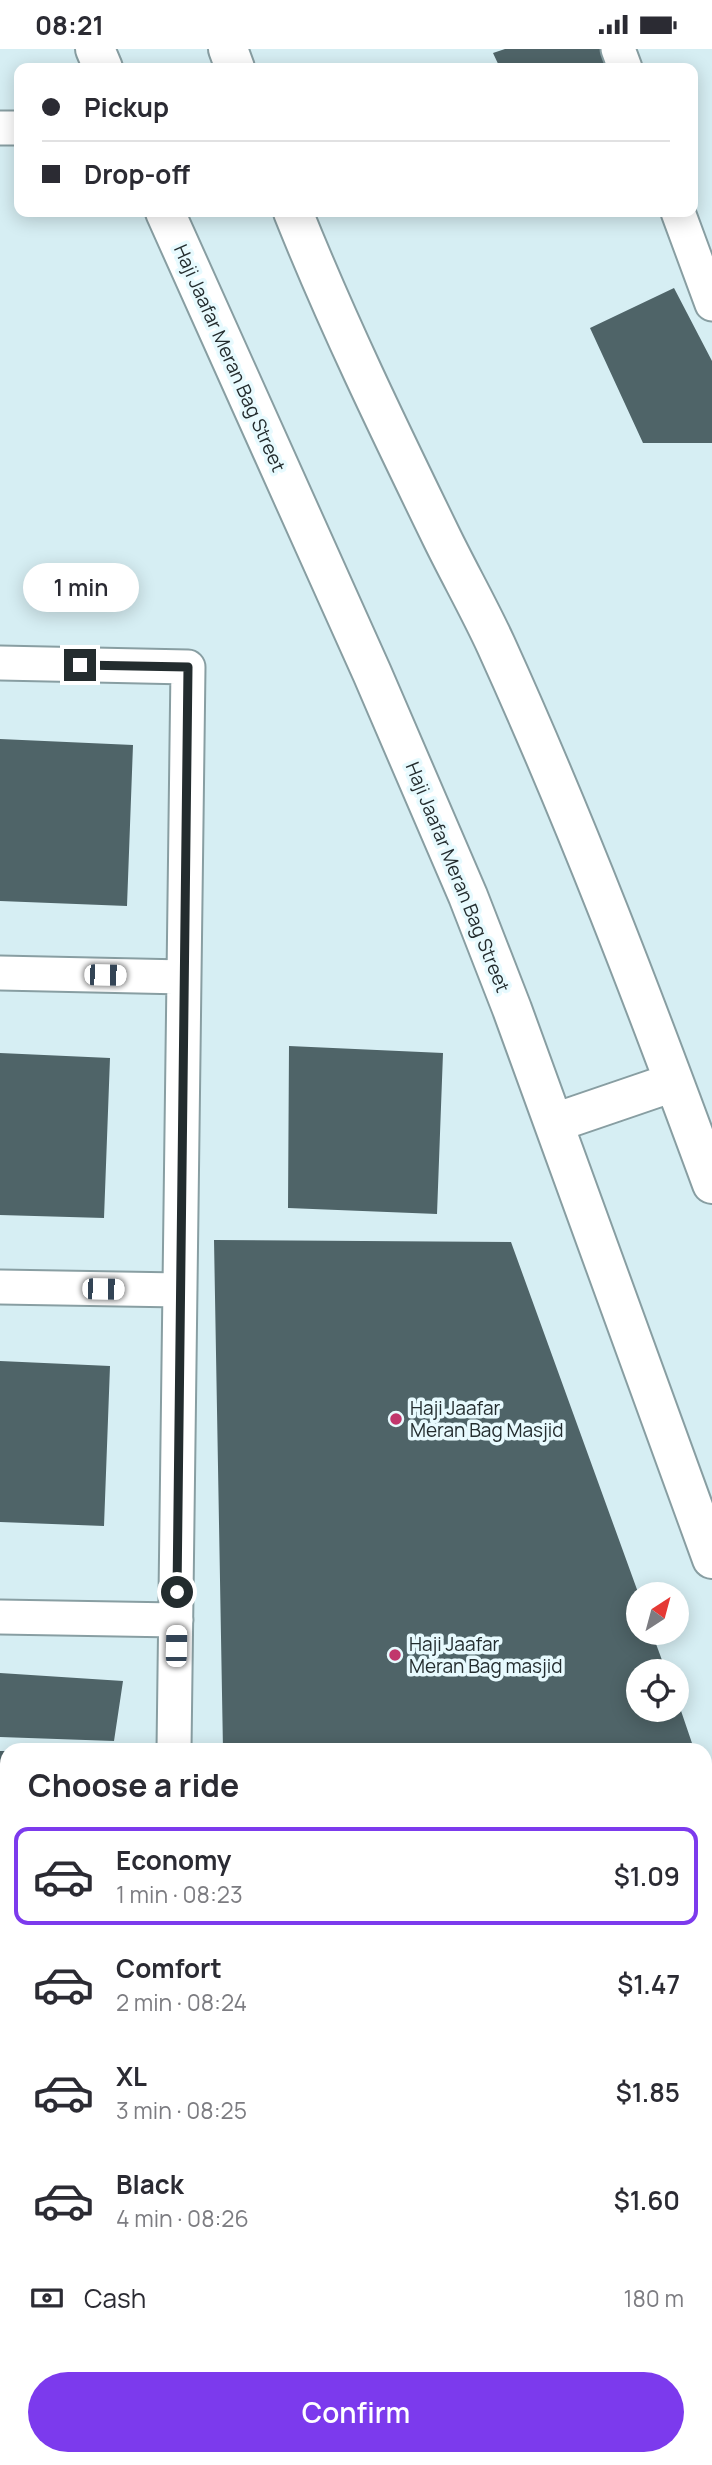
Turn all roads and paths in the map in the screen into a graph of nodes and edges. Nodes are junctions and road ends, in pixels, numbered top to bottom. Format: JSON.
{"nodes":[{"id":1,"x":167,"y":217,"type":"edge"},
{"id":2,"x":295,"y":217,"type":"edge"},
{"id":3,"x":680,"y":217,"type":"edge"},
{"id":4,"x":712,"y":305,"type":"edge"},
{"id":5,"x":0,"y":663,"type":"edge"},
{"id":6,"x":0,"y":973,"type":"edge"},
{"id":7,"x":184,"y":977,"type":"junction"},
{"id":8,"x":674,"y":1082,"type":"junction"},
{"id":9,"x":554,"y":1123,"type":"junction"},
{"id":10,"x":712,"y":1184,"type":"edge"},
{"id":11,"x":0,"y":1287,"type":"edge"},
{"id":12,"x":180,"y":1290,"type":"junction"},
{"id":13,"x":712,"y":1559,"type":"edge"},
{"id":14,"x":0,"y":1617,"type":"edge"},
{"id":15,"x":176,"y":1620,"type":"junction"},
{"id":16,"x":174,"y":1743,"type":"edge"}],
"edges":[{"from":1,"to":9,"type":"street","name":"Haji Jaafar Meran Bag Street"},
{"from":2,"to":8,"type":"street"},
{"from":3,"to":4,"type":"street"},
{"from":5,"to":7,"type":"street"},
{"from":6,"to":7,"type":"street"},
{"from":7,"to":12,"type":"street"},
{"from":8,"to":9,"type":"street"},
{"from":8,"to":10,"type":"street"},
{"from":9,"to":13,"type":"street","name":"Haji Jaafar Meran Bag Street"},
{"from":11,"to":12,"type":"street"},
{"from":12,"to":15,"type":"street"},
{"from":14,"to":15,"type":"street"},
{"from":15,"to":16,"type":"street"}]}
